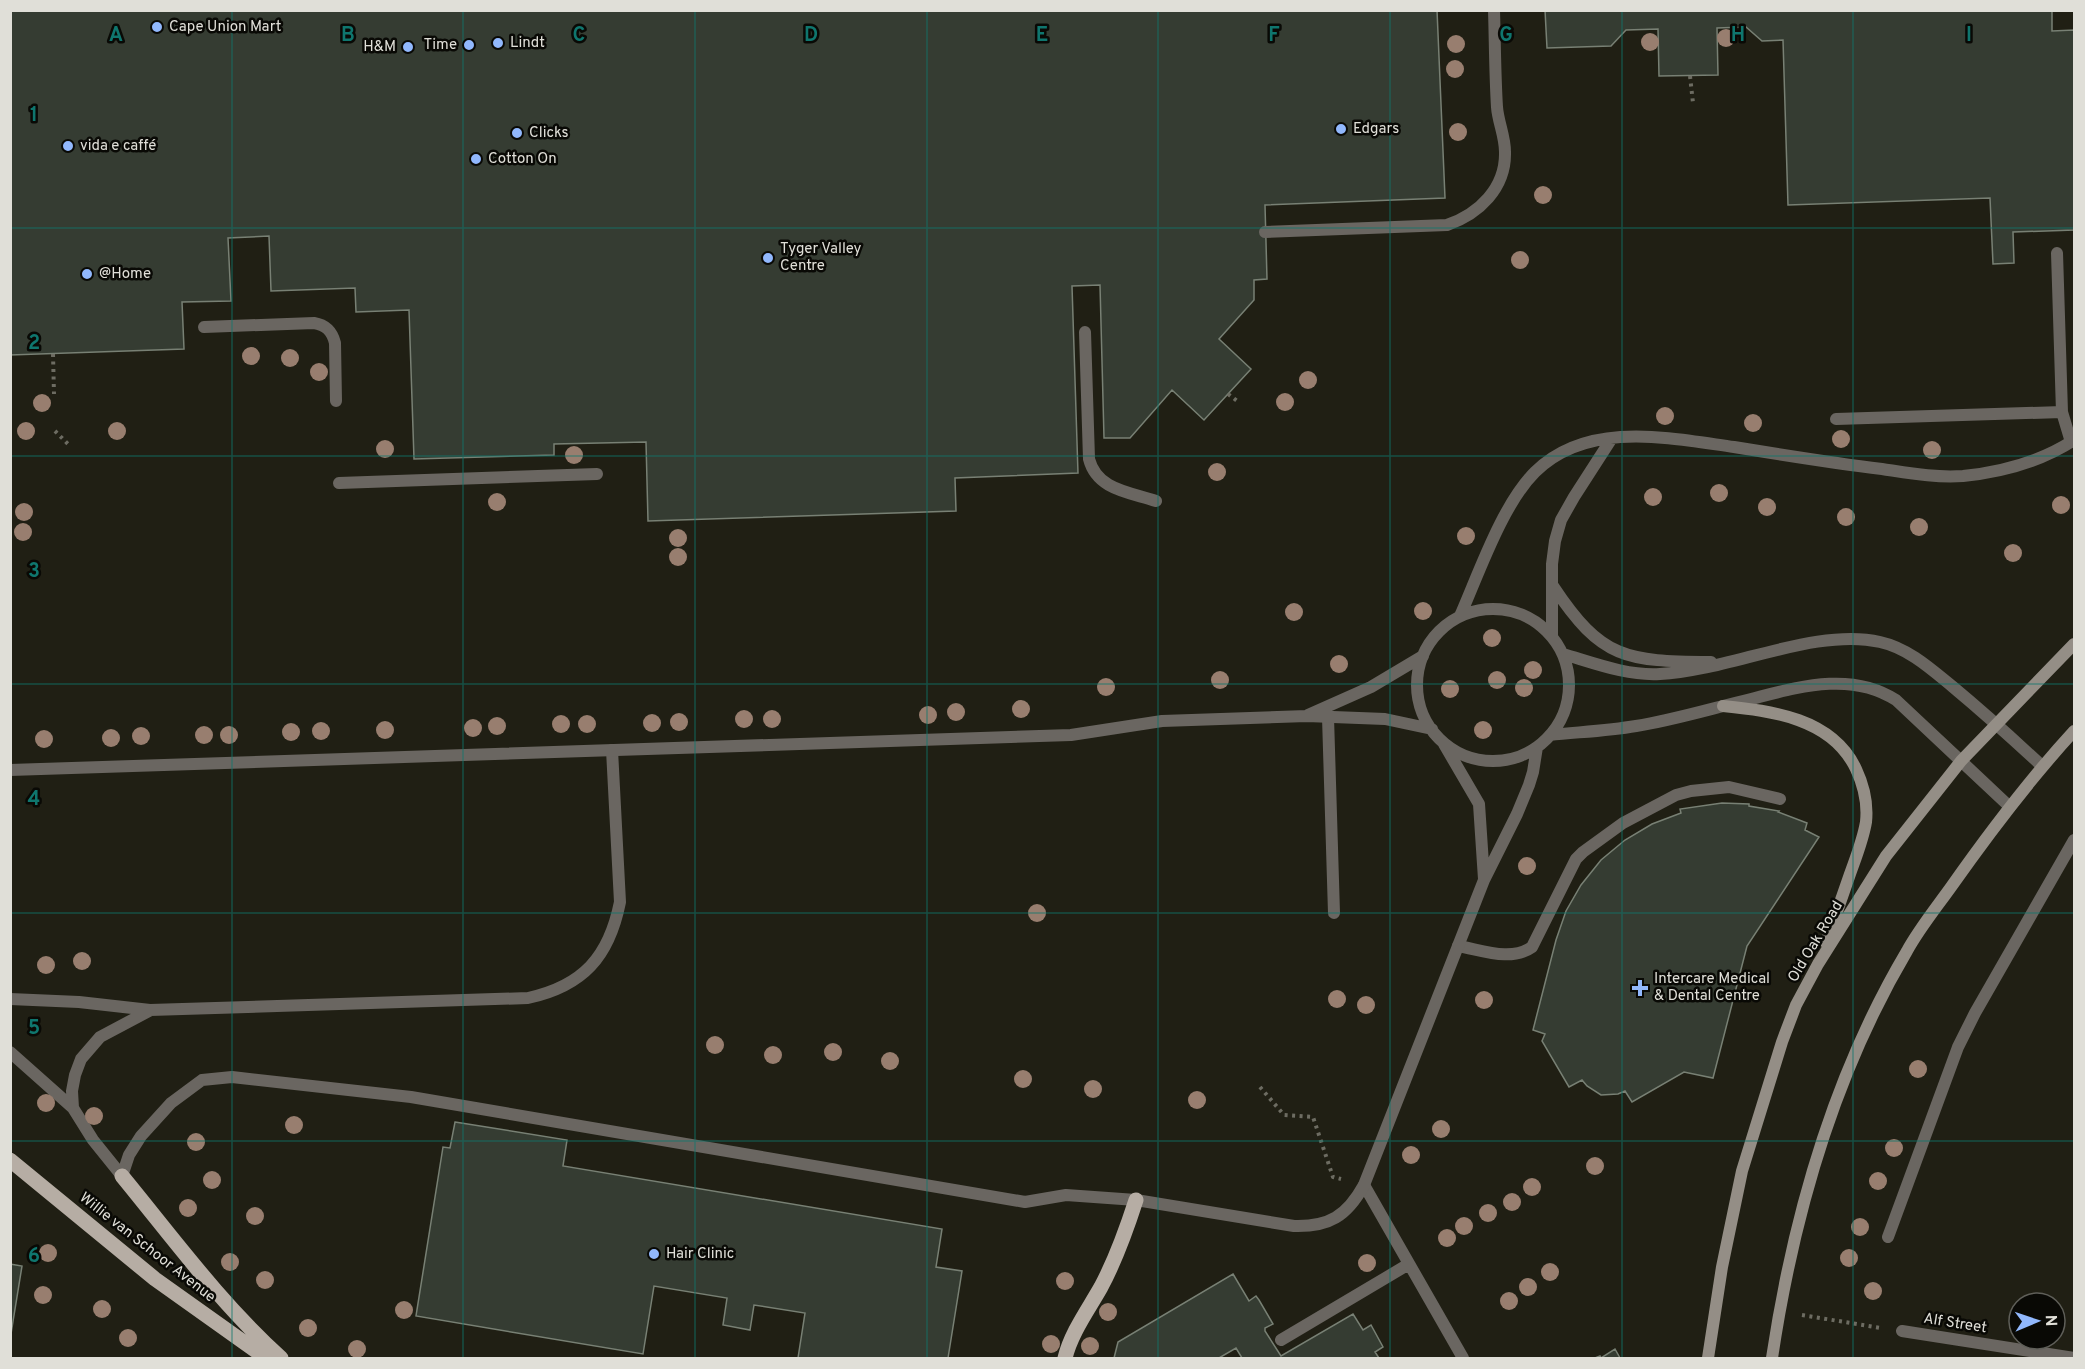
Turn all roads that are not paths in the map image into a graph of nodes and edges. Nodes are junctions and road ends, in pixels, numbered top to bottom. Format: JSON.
{"nodes":[{"id":1,"x":1494,"y":10,"type":"edge"},
{"id":2,"x":1265,"y":232,"type":"dead end"},
{"id":3,"x":2057,"y":253,"type":"dead end"},
{"id":4,"x":204,"y":327,"type":"dead end"},
{"id":5,"x":1085,"y":332,"type":"dead end"},
{"id":6,"x":336,"y":401,"type":"dead end"},
{"id":7,"x":2062,"y":412,"type":"junction"},
{"id":8,"x":1836,"y":419,"type":"dead end"},
{"id":9,"x":1612,"y":438,"type":"junction"},
{"id":10,"x":2073,"y":441,"type":"edge"},
{"id":11,"x":597,"y":474,"type":"dead end"},
{"id":12,"x":339,"y":483,"type":"dead end"},
{"id":13,"x":1156,"y":501,"type":"dead end"},
{"id":14,"x":1553,"y":586,"type":"junction"},
{"id":15,"x":1460,"y":616,"type":"junction"},
{"id":16,"x":1552,"y":637,"type":"junction"},
{"id":17,"x":2074,"y":645,"type":"edge"},
{"id":18,"x":1563,"y":654,"type":"junction"},
{"id":19,"x":1423,"y":656,"type":"junction"},
{"id":20,"x":1730,"y":663,"type":"junction"},
{"id":21,"x":1723,"y":706,"type":"junction"},
{"id":22,"x":1307,"y":716,"type":"junction"},
{"id":23,"x":1328,"y":717,"type":"junction"},
{"id":24,"x":1997,"y":724,"type":"junction"},
{"id":25,"x":1432,"y":729,"type":"junction"},
{"id":26,"x":2074,"y":731,"type":"edge"},
{"id":27,"x":1550,"y":735,"type":"junction"},
{"id":28,"x":1442,"y":740,"type":"junction"},
{"id":29,"x":1537,"y":747,"type":"junction"},
{"id":30,"x":612,"y":750,"type":"junction"},
{"id":31,"x":1961,"y":760,"type":"junction"},
{"id":32,"x":2042,"y":766,"type":"junction"},
{"id":33,"x":10,"y":770,"type":"edge"},
{"id":34,"x":1780,"y":799,"type":"dead end"},
{"id":35,"x":2010,"y":807,"type":"junction"},
{"id":36,"x":2074,"y":840,"type":"edge"},
{"id":37,"x":1484,"y":880,"type":"junction"},
{"id":38,"x":1334,"y":914,"type":"dead end"},
{"id":39,"x":1458,"y":946,"type":"junction"},
{"id":40,"x":1818,"y":964,"type":"junction"},
{"id":41,"x":10,"y":999,"type":"edge"},
{"id":42,"x":150,"y":1010,"type":"junction"},
{"id":43,"x":10,"y":1052,"type":"edge"},
{"id":44,"x":74,"y":1108,"type":"junction"},
{"id":45,"x":10,"y":1160,"type":"edge"},
{"id":46,"x":122,"y":1176,"type":"junction"},
{"id":47,"x":1364,"y":1185,"type":"junction"},
{"id":48,"x":1136,"y":1200,"type":"junction"},
{"id":49,"x":1888,"y":1237,"type":"dead end"},
{"id":50,"x":1409,"y":1264,"type":"junction"},
{"id":51,"x":1902,"y":1331,"type":"road end"},
{"id":52,"x":1281,"y":1340,"type":"dead end"},
{"id":53,"x":2074,"y":1358,"type":"edge"},
{"id":54,"x":266,"y":1359,"type":"edge"},
{"id":55,"x":281,"y":1359,"type":"edge"},
{"id":56,"x":1065,"y":1359,"type":"edge"},
{"id":57,"x":1463,"y":1359,"type":"edge"},
{"id":58,"x":1708,"y":1359,"type":"edge"},
{"id":59,"x":1772,"y":1359,"type":"edge"}],
"edges":[{"from":1,"to":2,"type":"street"},
{"from":3,"to":7,"type":"street"},
{"from":4,"to":6,"type":"street"},
{"from":5,"to":13,"type":"street"},
{"from":7,"to":8,"type":"street"},
{"from":7,"to":10,"type":"street"},
{"from":9,"to":10,"type":"street"},
{"from":9,"to":14,"type":"street"},
{"from":9,"to":15,"type":"street"},
{"from":11,"to":12,"type":"street"},
{"from":14,"to":16,"type":"street"},
{"from":14,"to":20,"type":"street"},
{"from":15,"to":16,"type":"street"},
{"from":15,"to":19,"type":"street"},
{"from":16,"to":18,"type":"street"},
{"from":17,"to":24,"type":"main road","name":"Old Oak Road"},
{"from":18,"to":20,"type":"street"},
{"from":18,"to":27,"type":"street"},
{"from":19,"to":22,"type":"street"},
{"from":19,"to":25,"type":"street"},
{"from":20,"to":24,"type":"street"},
{"from":21,"to":27,"type":"street"},
{"from":21,"to":31,"type":"street"},
{"from":21,"to":40,"type":"main road"},
{"from":22,"to":23,"type":"street"},
{"from":22,"to":30,"type":"street"},
{"from":23,"to":25,"type":"street"},
{"from":23,"to":38,"type":"street"},
{"from":24,"to":31,"type":"main road","name":"Old Oak Road"},
{"from":24,"to":32,"type":"street"},
{"from":25,"to":28,"type":"street"},
{"from":26,"to":32,"type":"main road"},
{"from":27,"to":29,"type":"street"},
{"from":28,"to":29,"type":"street"},
{"from":28,"to":37,"type":"street"},
{"from":29,"to":37,"type":"street"},
{"from":30,"to":33,"type":"street"},
{"from":30,"to":42,"type":"street"},
{"from":31,"to":35,"type":"street"},
{"from":31,"to":40,"type":"main road","name":"Old Oak Road"},
{"from":32,"to":35,"type":"main road"},
{"from":34,"to":39,"type":"street"},
{"from":35,"to":59,"type":"main road"},
{"from":36,"to":49,"type":"street"},
{"from":37,"to":39,"type":"street"},
{"from":39,"to":47,"type":"street"},
{"from":40,"to":58,"type":"main road","name":"Old Oak Road"},
{"from":41,"to":42,"type":"street"},
{"from":42,"to":44,"type":"street"},
{"from":43,"to":44,"type":"street"},
{"from":44,"to":46,"type":"street"},
{"from":45,"to":54,"type":"main road","name":"Willie van Schoor Avenue"},
{"from":46,"to":48,"type":"street"},
{"from":46,"to":55,"type":"main road"},
{"from":47,"to":48,"type":"street"},
{"from":47,"to":50,"type":"street"},
{"from":48,"to":56,"type":"main road"},
{"from":50,"to":52,"type":"street"},
{"from":50,"to":57,"type":"street"},
{"from":51,"to":53,"type":"street","name":"Alf Street"}]}
